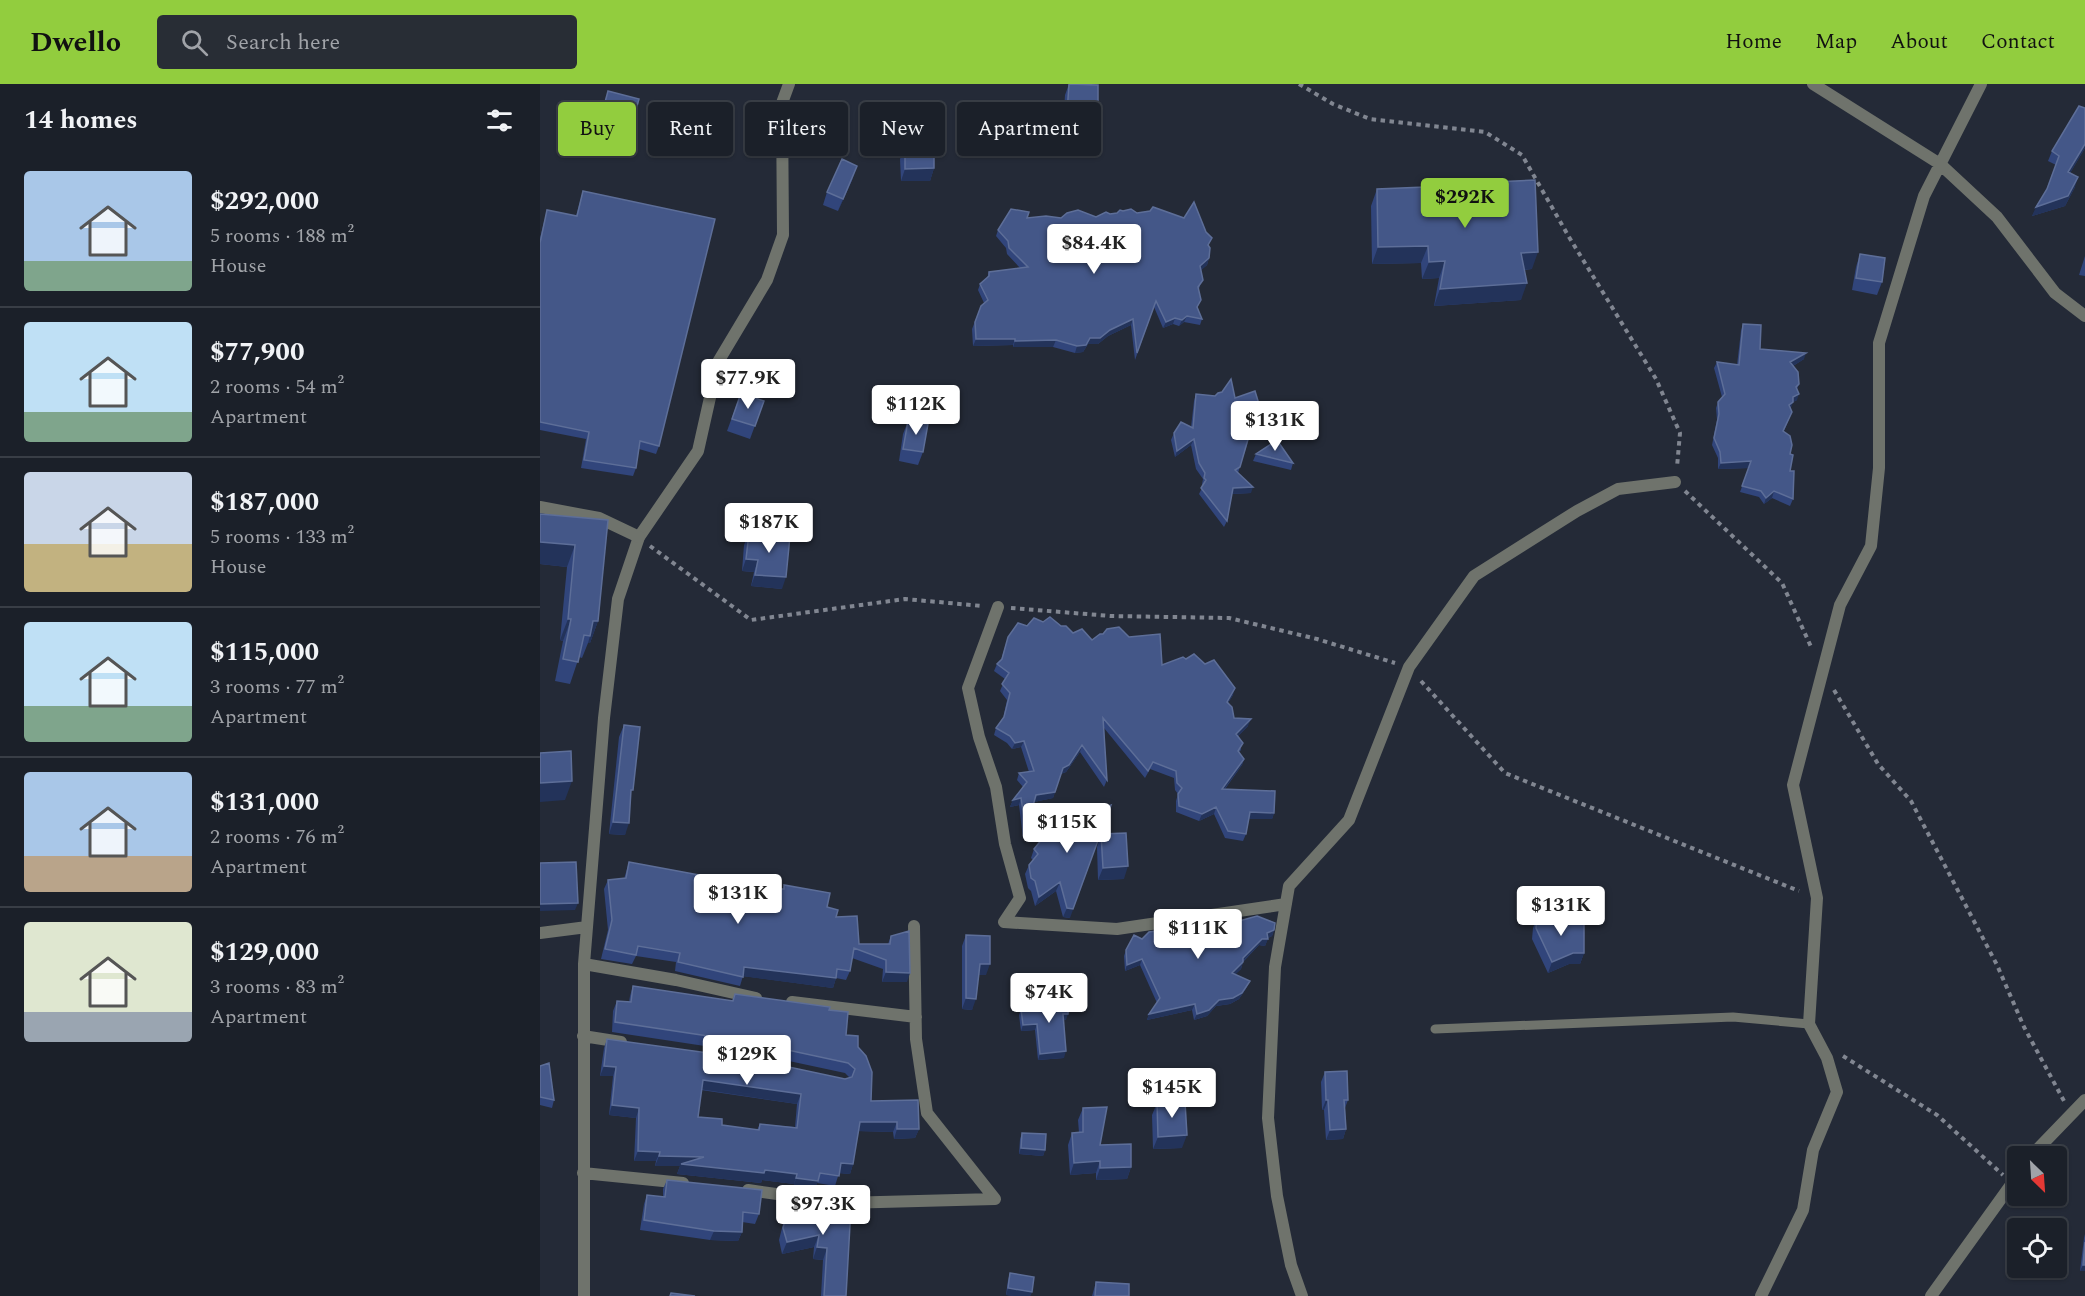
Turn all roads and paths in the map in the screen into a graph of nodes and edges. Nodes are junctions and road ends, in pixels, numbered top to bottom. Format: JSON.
{"nodes":[{"id":1,"x":789,"y":84,"type":"edge"},
{"id":2,"x":1299,"y":84,"type":"edge"},
{"id":3,"x":1813,"y":84,"type":"edge"},
{"id":4,"x":1981,"y":84,"type":"edge"},
{"id":5,"x":1940,"y":164,"type":"junction"},
{"id":6,"x":2085,"y":316,"type":"edge"},
{"id":7,"x":1675,"y":482,"type":"junction"},
{"id":8,"x":540,"y":507,"type":"edge"},
{"id":9,"x":639,"y":537,"type":"junction"},
{"id":10,"x":998,"y":607,"type":"junction"},
{"id":11,"x":1409,"y":667,"type":"junction"},
{"id":12,"x":1822,"y":670,"type":"junction"},
{"id":13,"x":1817,"y":898,"type":"junction"},
{"id":14,"x":1286,"y":904,"type":"junction"},
{"id":15,"x":914,"y":926,"type":"dead end"},
{"id":16,"x":587,"y":927,"type":"junction"},
{"id":17,"x":540,"y":933,"type":"edge"},
{"id":18,"x":584,"y":964,"type":"junction"},
{"id":19,"x":916,"y":1017,"type":"junction"},
{"id":20,"x":1809,"y":1024,"type":"junction"},
{"id":21,"x":1435,"y":1029,"type":"dead end"},
{"id":22,"x":584,"y":1036,"type":"junction"},
{"id":23,"x":1818,"y":1041,"type":"junction"},
{"id":24,"x":635,"y":1045,"type":"edge"},
{"id":25,"x":2085,"y":1100,"type":"edge"},
{"id":26,"x":2071,"y":1114,"type":"junction"},
{"id":27,"x":2041,"y":1146,"type":"edge"},
{"id":28,"x":2007,"y":1172,"type":"edge"},
{"id":29,"x":583,"y":1173,"type":"junction"},
{"id":30,"x":696,"y":1185,"type":"edge"},
{"id":31,"x":741,"y":1189,"type":"edge"},
{"id":32,"x":2007,"y":1190,"type":"edge"},
{"id":33,"x":584,"y":1296,"type":"edge"},
{"id":34,"x":1302,"y":1296,"type":"edge"},
{"id":35,"x":1761,"y":1296,"type":"edge"},
{"id":36,"x":1930,"y":1296,"type":"edge"}],
"edges":[{"from":1,"to":9,"type":"street"},
{"from":2,"to":7,"type":"path"},
{"from":3,"to":5,"type":"street"},
{"from":4,"to":5,"type":"street"},
{"from":5,"to":6,"type":"street"},
{"from":5,"to":12,"type":"street"},
{"from":7,"to":11,"type":"street"},
{"from":7,"to":12,"type":"path"},
{"from":8,"to":9,"type":"street"},
{"from":9,"to":10,"type":"path"},
{"from":9,"to":16,"type":"street"},
{"from":10,"to":11,"type":"path"},
{"from":10,"to":14,"type":"street"},
{"from":11,"to":13,"type":"path"},
{"from":11,"to":14,"type":"street"},
{"from":12,"to":13,"type":"street"},
{"from":12,"to":26,"type":"path"},
{"from":13,"to":20,"type":"street"},
{"from":14,"to":34,"type":"street"},
{"from":15,"to":19,"type":"street"},
{"from":16,"to":17,"type":"street"},
{"from":16,"to":18,"type":"street"},
{"from":18,"to":19,"type":"street"},
{"from":18,"to":22,"type":"street"},
{"from":19,"to":31,"type":"street"},
{"from":20,"to":21,"type":"lane"},
{"from":20,"to":23,"type":"street"},
{"from":22,"to":24,"type":"street"},
{"from":22,"to":29,"type":"street"},
{"from":23,"to":28,"type":"path"},
{"from":23,"to":35,"type":"street"},
{"from":25,"to":26,"type":"street"},
{"from":26,"to":27,"type":"street"},
{"from":29,"to":30,"type":"street"},
{"from":29,"to":33,"type":"street"},
{"from":32,"to":36,"type":"street"}]}
